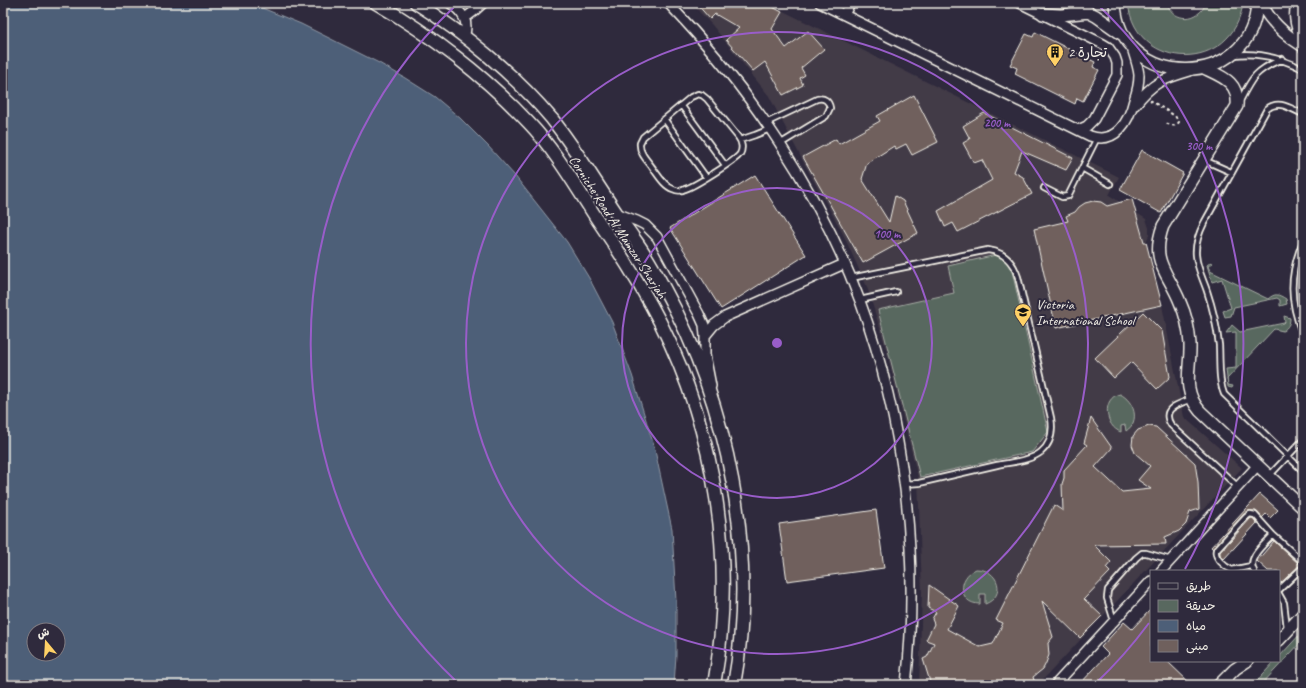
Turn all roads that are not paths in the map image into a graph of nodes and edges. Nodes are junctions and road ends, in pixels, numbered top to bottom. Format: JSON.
{"nodes":[{"id":1,"x":376,"y":3,"type":"edge"},
{"id":2,"x":416,"y":3,"type":"edge"},
{"id":3,"x":427,"y":3,"type":"edge"},
{"id":4,"x":450,"y":3,"type":"edge"},
{"id":5,"x":483,"y":3,"type":"edge"},
{"id":6,"x":668,"y":3,"type":"edge"},
{"id":7,"x":820,"y":3,"type":"edge"},
{"id":8,"x":850,"y":3,"type":"edge"},
{"id":9,"x":1020,"y":3,"type":"edge"},
{"id":10,"x":1071,"y":3,"type":"edge"},
{"id":11,"x":1115,"y":3,"type":"edge"},
{"id":12,"x":1258,"y":3,"type":"edge"},
{"id":13,"x":1261,"y":3,"type":"edge"},
{"id":14,"x":1296,"y":3,"type":"edge"},
{"id":15,"x":1089,"y":12,"type":"junction"},
{"id":16,"x":1043,"y":14,"type":"junction"},
{"id":17,"x":844,"y":15,"type":"junction"},
{"id":18,"x":465,"y":18,"type":"junction"},
{"id":19,"x":447,"y":25,"type":"junction"},
{"id":20,"x":464,"y":37,"type":"junction"},
{"id":21,"x":1128,"y":40,"type":"junction"},
{"id":22,"x":434,"y":42,"type":"junction"},
{"id":23,"x":1303,"y":45,"type":"edge"},
{"id":24,"x":1229,"y":56,"type":"junction"},
{"id":25,"x":1282,"y":59,"type":"junction"},
{"id":26,"x":1198,"y":69,"type":"junction"},
{"id":27,"x":1303,"y":69,"type":"edge"},
{"id":28,"x":681,"y":105,"type":"junction"},
{"id":29,"x":1237,"y":106,"type":"junction"},
{"id":30,"x":1132,"y":107,"type":"junction"},
{"id":31,"x":1303,"y":114,"type":"edge"},
{"id":32,"x":664,"y":120,"type":"junction"},
{"id":33,"x":768,"y":126,"type":"junction"},
{"id":34,"x":1078,"y":130,"type":"junction"},
{"id":35,"x":1097,"y":138,"type":"junction"},
{"id":36,"x":740,"y":140,"type":"junction"},
{"id":37,"x":780,"y":144,"type":"junction"},
{"id":38,"x":1204,"y":160,"type":"junction"},
{"id":39,"x":725,"y":165,"type":"junction"},
{"id":40,"x":1082,"y":168,"type":"junction"},
{"id":41,"x":1231,"y":172,"type":"junction"},
{"id":42,"x":706,"y":177,"type":"junction"},
{"id":43,"x":1110,"y":184,"type":"dead end"},
{"id":44,"x":1044,"y":188,"type":"dead end"},
{"id":45,"x":616,"y":213,"type":"junction"},
{"id":46,"x":1303,"y":241,"type":"edge"},
{"id":47,"x":844,"y":264,"type":"junction"},
{"id":48,"x":851,"y":278,"type":"junction"},
{"id":49,"x":896,"y":292,"type":"dead end"},
{"id":50,"x":860,"y":300,"type":"junction"},
{"id":51,"x":699,"y":314,"type":"junction"},
{"id":52,"x":725,"y":317,"type":"junction"},
{"id":53,"x":1303,"y":335,"type":"edge"},
{"id":54,"x":705,"y":336,"type":"junction"},
{"id":55,"x":712,"y":399,"type":"junction"},
{"id":56,"x":1192,"y":399,"type":"junction"},
{"id":57,"x":1303,"y":440,"type":"edge"},
{"id":58,"x":1288,"y":456,"type":"junction"},
{"id":59,"x":1258,"y":466,"type":"junction"},
{"id":60,"x":1303,"y":471,"type":"edge"},
{"id":61,"x":1269,"y":476,"type":"junction"},
{"id":62,"x":904,"y":484,"type":"junction"},
{"id":63,"x":1238,"y":487,"type":"junction"},
{"id":64,"x":1303,"y":508,"type":"edge"},
{"id":65,"x":1273,"y":535,"type":"junction"},
{"id":66,"x":1171,"y":560,"type":"junction"},
{"id":67,"x":1303,"y":562,"type":"edge"},
{"id":68,"x":1251,"y":566,"type":"junction"},
{"id":69,"x":1303,"y":567,"type":"edge"},
{"id":70,"x":1162,"y":570,"type":"edge"},
{"id":71,"x":1253,"y":570,"type":"edge"},
{"id":72,"x":1150,"y":582,"type":"edge"},
{"id":73,"x":1280,"y":589,"type":"edge"},
{"id":74,"x":1280,"y":596,"type":"edge"},
{"id":75,"x":1303,"y":614,"type":"edge"},
{"id":76,"x":1114,"y":621,"type":"junction"},
{"id":77,"x":1287,"y":631,"type":"junction"},
{"id":78,"x":1280,"y":639,"type":"edge"},
{"id":79,"x":1245,"y":662,"type":"edge"},
{"id":80,"x":714,"y":685,"type":"edge"},
{"id":81,"x":734,"y":685,"type":"edge"},
{"id":82,"x":906,"y":685,"type":"edge"},
{"id":83,"x":1055,"y":685,"type":"edge"},
{"id":84,"x":1219,"y":685,"type":"edge"}],
"edges":[{"from":1,"to":22,"type":"main road","name":"Corniche Road Al Mamzar Sharjah"},
{"from":2,"to":19,"type":"main road","name":"Corniche Road Al Mamzar Sharjah"},
{"from":3,"to":19,"type":"main road"},
{"from":4,"to":18,"type":"street"},
{"from":5,"to":18,"type":"street"},
{"from":6,"to":33,"type":"street"},
{"from":7,"to":17,"type":"street"},
{"from":8,"to":17,"type":"street"},
{"from":9,"to":16,"type":"street"},
{"from":10,"to":15,"type":"street"},
{"from":11,"to":21,"type":"street"},
{"from":12,"to":24,"type":"street"},
{"from":13,"to":23,"type":"street"},
{"from":14,"to":23,"type":"street"},
{"from":15,"to":16,"type":"street"},
{"from":15,"to":21,"type":"street"},
{"from":16,"to":34,"type":"street"},
{"from":17,"to":34,"type":"street"},
{"from":18,"to":20,"type":"street"},
{"from":19,"to":20,"type":"main road","name":"Corniche Road Al Mamzar Sharjah"},
{"from":19,"to":22,"type":"main road"},
{"from":20,"to":45,"type":"main road","name":"Corniche Road Al Mamzar Sharjah"},
{"from":21,"to":26,"type":"street"},
{"from":21,"to":30,"type":"street"},
{"from":22,"to":80,"type":"main road","name":"Corniche Road Al Mamzar Sharjah"},
{"from":24,"to":25,"type":"lane"},
{"from":24,"to":26,"type":"street"},
{"from":25,"to":27,"type":"lane"},
{"from":25,"to":29,"type":"lane"},
{"from":26,"to":29,"type":"street"},
{"from":26,"to":30,"type":"street"},
{"from":28,"to":32,"type":"lane"},
{"from":28,"to":36,"type":"lane"},
{"from":28,"to":39,"type":"lane"},
{"from":29,"to":38,"type":"street"},
{"from":30,"to":35,"type":"street"},
{"from":31,"to":41,"type":"lane"},
{"from":32,"to":42,"type":"lane"},
{"from":32,"to":42,"type":"lane"},
{"from":33,"to":36,"type":"lane"},
{"from":33,"to":37,"type":"street"},
{"from":33,"to":37,"type":"lane"},
{"from":34,"to":35,"type":"street"},
{"from":35,"to":40,"type":"lane"},
{"from":36,"to":39,"type":"lane"},
{"from":37,"to":47,"type":"street"},
{"from":38,"to":41,"type":"lane"},
{"from":38,"to":56,"type":"street"},
{"from":39,"to":42,"type":"lane"},
{"from":40,"to":43,"type":"lane"},
{"from":40,"to":44,"type":"lane"},
{"from":41,"to":58,"type":"lane"},
{"from":45,"to":51,"type":"street"},
{"from":45,"to":55,"type":"main road","name":"Corniche Road Al Mamzar Sharjah"},
{"from":46,"to":53,"type":"lane"},
{"from":47,"to":48,"type":"street"},
{"from":47,"to":52,"type":"street"},
{"from":48,"to":50,"type":"street"},
{"from":48,"to":62,"type":"lane"},
{"from":49,"to":50,"type":"lane"},
{"from":50,"to":62,"type":"street"},
{"from":51,"to":52,"type":"street"},
{"from":51,"to":54,"type":"street"},
{"from":52,"to":54,"type":"street"},
{"from":54,"to":55,"type":"street"},
{"from":55,"to":81,"type":"main road","name":"Corniche Road Al Mamzar Sharjah"},
{"from":56,"to":59,"type":"street"},
{"from":56,"to":63,"type":"lane"},
{"from":57,"to":58,"type":"lane"},
{"from":58,"to":60,"type":"lane"},
{"from":58,"to":61,"type":"lane"},
{"from":59,"to":61,"type":"street"},
{"from":59,"to":63,"type":"street"},
{"from":61,"to":64,"type":"street"},
{"from":62,"to":82,"type":"street"},
{"from":63,"to":66,"type":"street"},
{"from":65,"to":67,"type":"lane"},
{"from":65,"to":68,"type":"lane"},
{"from":65,"to":68,"type":"lane"},
{"from":66,"to":70,"type":"street"},
{"from":66,"to":76,"type":"lane"},
{"from":68,"to":71,"type":"lane"},
{"from":69,"to":73,"type":"lane"},
{"from":72,"to":76,"type":"street"},
{"from":74,"to":77,"type":"lane"},
{"from":75,"to":77,"type":"street"},
{"from":76,"to":83,"type":"street"},
{"from":77,"to":78,"type":"street"},
{"from":79,"to":84,"type":"street"}]}
